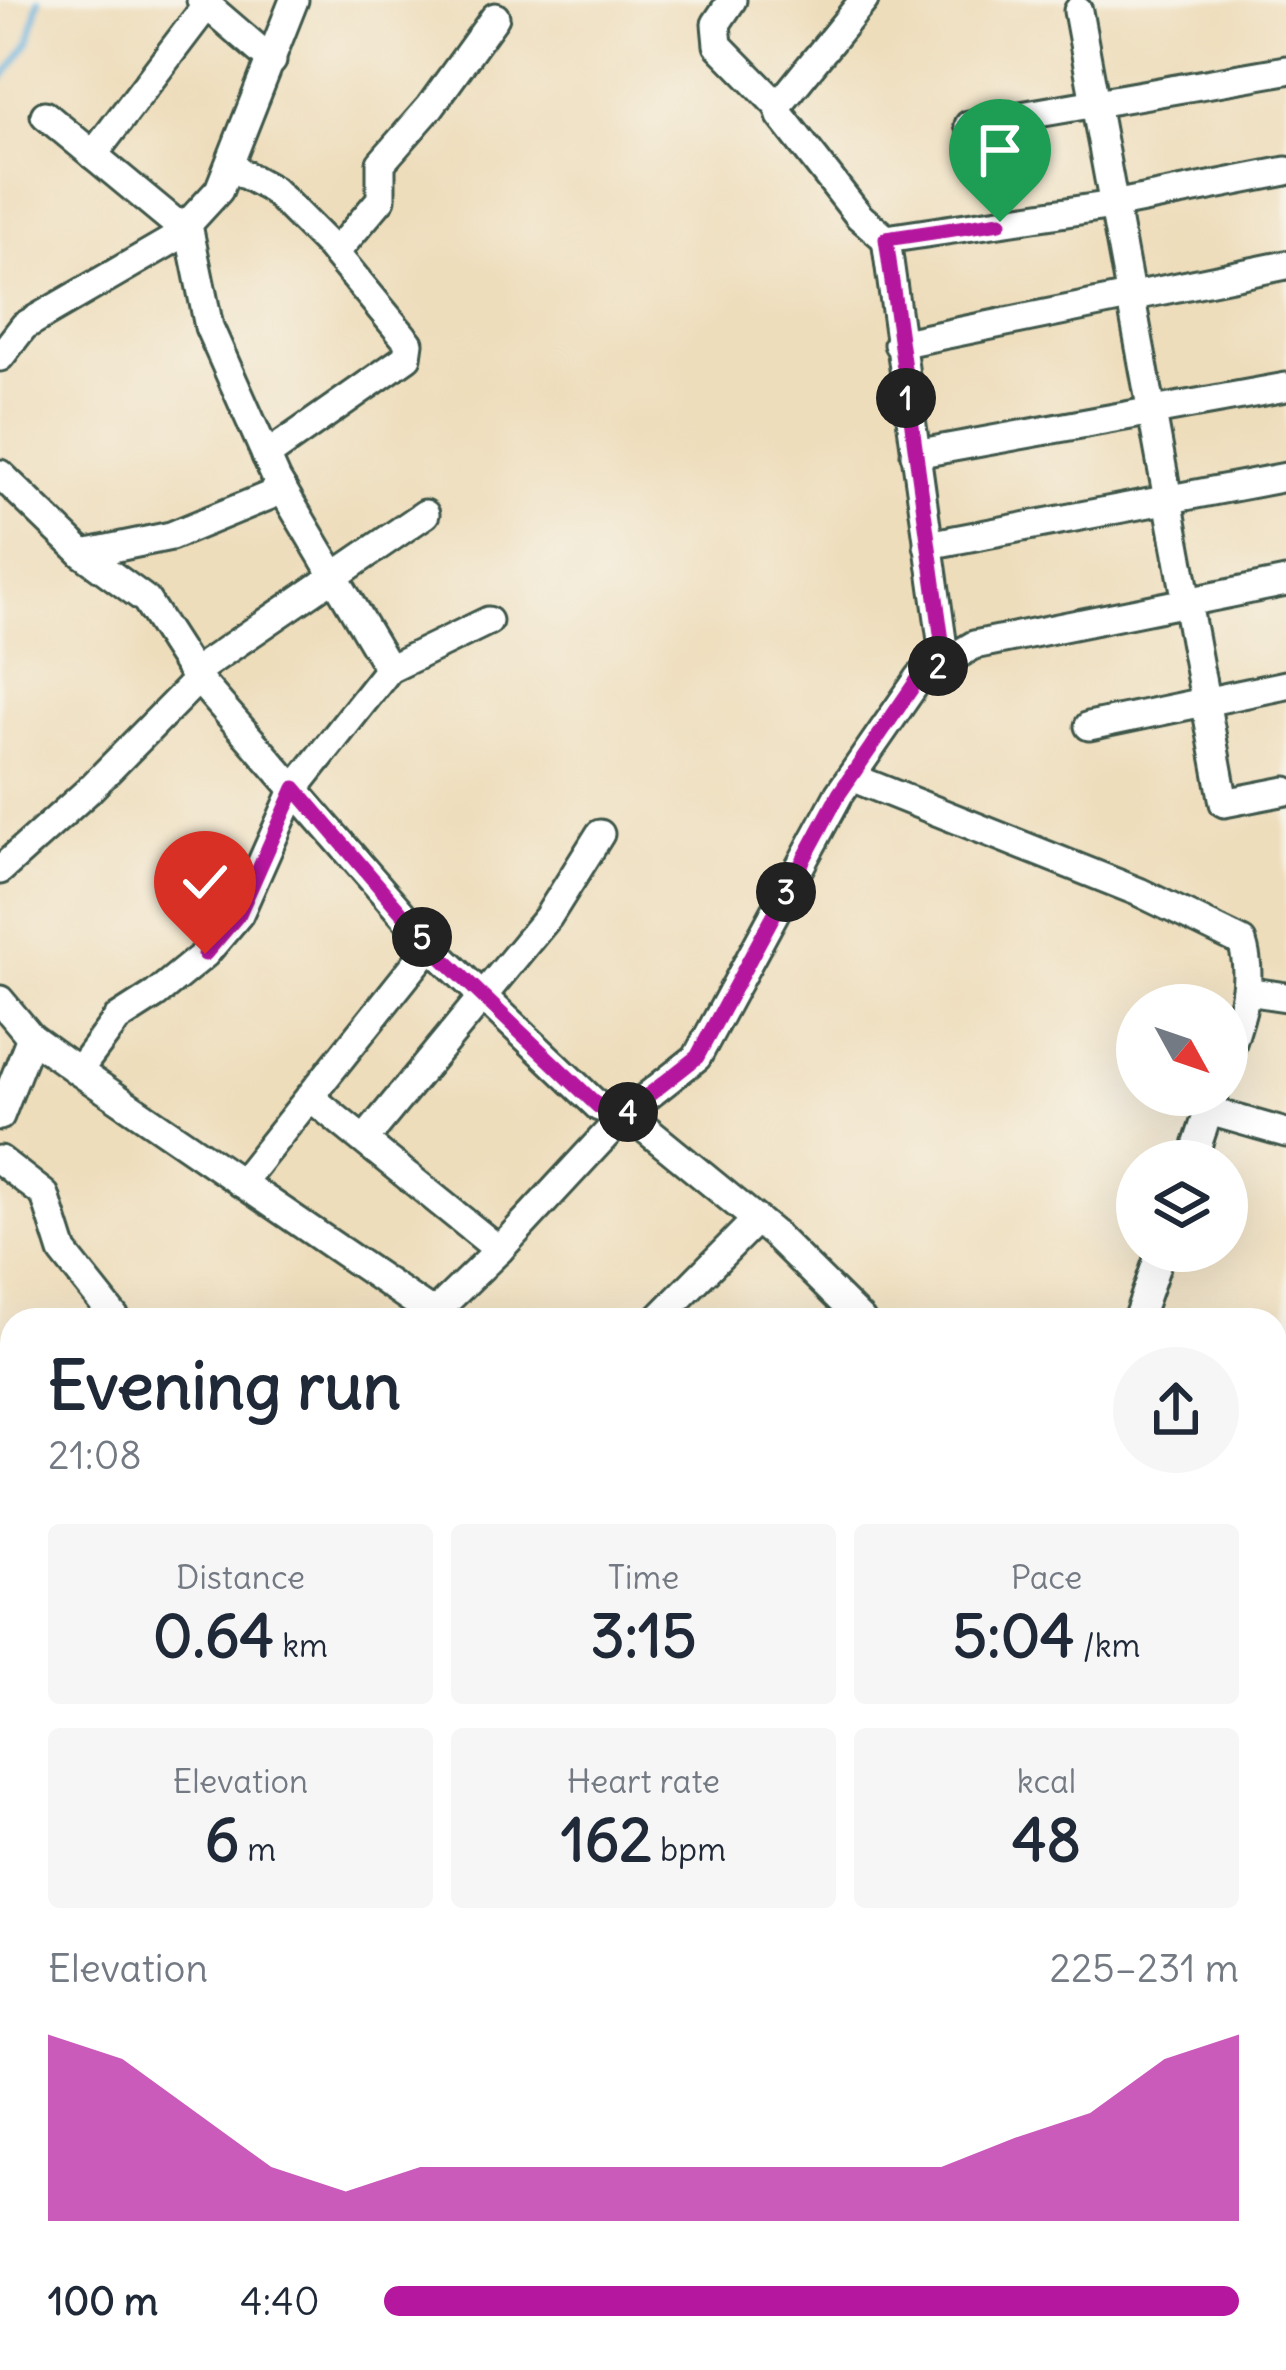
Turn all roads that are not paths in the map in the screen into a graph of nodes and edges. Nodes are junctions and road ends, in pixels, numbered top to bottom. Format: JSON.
{"nodes":[{"id":1,"x":294,"y":0,"type":"edge"},
{"id":2,"x":732,"y":0,"type":"edge"},
{"id":3,"x":864,"y":0,"type":"edge"},
{"id":4,"x":204,"y":2,"type":"edge"},
{"id":5,"x":1078,"y":11,"type":"dead end"},
{"id":6,"x":495,"y":17,"type":"dead end"},
{"id":7,"x":272,"y":61,"type":"junction"},
{"id":8,"x":1284,"y":79,"type":"edge"},
{"id":9,"x":1095,"y":104,"type":"junction"},
{"id":10,"x":778,"y":106,"type":"junction"},
{"id":11,"x":45,"y":115,"type":"dead end"},
{"id":12,"x":969,"y":125,"type":"dead end"},
{"id":13,"x":93,"y":155,"type":"junction"},
{"id":14,"x":229,"y":166,"type":"junction"},
{"id":15,"x":1286,"y":171,"type":"edge"},
{"id":16,"x":1113,"y":205,"type":"junction"},
{"id":17,"x":188,"y":225,"type":"junction"},
{"id":18,"x":886,"y":239,"type":"junction"},
{"id":19,"x":335,"y":253,"type":"junction"},
{"id":20,"x":1286,"y":266,"type":"edge"},
{"id":21,"x":1130,"y":297,"type":"junction"},
{"id":22,"x":898,"y":344,"type":"junction"},
{"id":23,"x":0,"y":357,"type":"edge"},
{"id":24,"x":1286,"y":387,"type":"edge"},
{"id":25,"x":1150,"y":412,"type":"junction"},
{"id":26,"x":915,"y":454,"type":"junction"},
{"id":27,"x":266,"y":456,"type":"junction"},
{"id":28,"x":0,"y":474,"type":"edge"},
{"id":29,"x":1286,"y":477,"type":"edge"},
{"id":30,"x":283,"y":490,"type":"junction"},
{"id":31,"x":1167,"y":501,"type":"junction"},
{"id":32,"x":425,"y":514,"type":"dead end"},
{"id":33,"x":928,"y":545,"type":"junction"},
{"id":34,"x":83,"y":554,"type":"junction"},
{"id":35,"x":334,"y":577,"type":"junction"},
{"id":36,"x":1286,"y":582,"type":"edge"},
{"id":37,"x":1185,"y":603,"type":"junction"},
{"id":38,"x":488,"y":621,"type":"dead end"},
{"id":39,"x":945,"y":662,"type":"junction"},
{"id":40,"x":389,"y":670,"type":"junction"},
{"id":41,"x":195,"y":676,"type":"junction"},
{"id":42,"x":1286,"y":685,"type":"edge"},
{"id":43,"x":1204,"y":702,"type":"junction"},
{"id":44,"x":1088,"y":726,"type":"dead end"},
{"id":45,"x":851,"y":777,"type":"junction"},
{"id":46,"x":295,"y":788,"type":"junction"},
{"id":47,"x":1286,"y":791,"type":"edge"},
{"id":48,"x":600,"y":834,"type":"dead end"},
{"id":49,"x":0,"y":870,"type":"edge"},
{"id":50,"x":430,"y":946,"type":"junction"},
{"id":51,"x":1247,"y":984,"type":"edge"},
{"id":52,"x":1248,"y":991,"type":"edge"},
{"id":53,"x":483,"y":996,"type":"junction"},
{"id":54,"x":1286,"y":997,"type":"edge"},
{"id":55,"x":0,"y":1000,"type":"edge"},
{"id":56,"x":31,"y":1037,"type":"junction"},
{"id":57,"x":78,"y":1071,"type":"junction"},
{"id":58,"x":310,"y":1097,"type":"junction"},
{"id":59,"x":613,"y":1110,"type":"junction"},
{"id":60,"x":0,"y":1116,"type":"edge"},
{"id":61,"x":1244,"y":1116,"type":"edge"},
{"id":62,"x":1286,"y":1133,"type":"edge"},
{"id":63,"x":366,"y":1138,"type":"junction"},
{"id":64,"x":0,"y":1160,"type":"edge"},
{"id":65,"x":242,"y":1183,"type":"junction"},
{"id":66,"x":756,"y":1220,"type":"junction"},
{"id":67,"x":499,"y":1250,"type":"junction"},
{"id":68,"x":1154,"y":1272,"type":"edge"},
{"id":69,"x":107,"y":1308,"type":"edge"},
{"id":70,"x":420,"y":1308,"type":"edge"},
{"id":71,"x":444,"y":1308,"type":"edge"},
{"id":72,"x":672,"y":1308,"type":"edge"},
{"id":73,"x":848,"y":1308,"type":"edge"},
{"id":74,"x":1141,"y":1308,"type":"edge"}],
"edges":[{"from":1,"to":7,"type":"street"},
{"from":2,"to":10,"type":"street"},
{"from":3,"to":10,"type":"street"},
{"from":4,"to":7,"type":"street"},
{"from":4,"to":13,"type":"street"},
{"from":5,"to":9,"type":"street"},
{"from":6,"to":19,"type":"street"},
{"from":7,"to":14,"type":"street"},
{"from":8,"to":9,"type":"street"},
{"from":9,"to":12,"type":"street"},
{"from":9,"to":16,"type":"street"},
{"from":10,"to":18,"type":"street"},
{"from":11,"to":13,"type":"street"},
{"from":13,"to":17,"type":"street"},
{"from":14,"to":17,"type":"street"},
{"from":14,"to":19,"type":"street"},
{"from":15,"to":16,"type":"street"},
{"from":16,"to":18,"type":"street"},
{"from":16,"to":21,"type":"street"},
{"from":17,"to":23,"type":"street"},
{"from":17,"to":27,"type":"street"},
{"from":18,"to":22,"type":"street"},
{"from":19,"to":27,"type":"street"},
{"from":20,"to":21,"type":"street"},
{"from":21,"to":22,"type":"street"},
{"from":21,"to":25,"type":"street"},
{"from":22,"to":26,"type":"street"},
{"from":24,"to":25,"type":"street"},
{"from":25,"to":26,"type":"street"},
{"from":25,"to":31,"type":"street"},
{"from":26,"to":33,"type":"street"},
{"from":27,"to":30,"type":"street"},
{"from":28,"to":34,"type":"street"},
{"from":29,"to":31,"type":"street"},
{"from":30,"to":34,"type":"street"},
{"from":30,"to":35,"type":"street"},
{"from":31,"to":33,"type":"street"},
{"from":31,"to":37,"type":"street"},
{"from":32,"to":35,"type":"street"},
{"from":33,"to":39,"type":"street"},
{"from":34,"to":41,"type":"street"},
{"from":35,"to":40,"type":"street"},
{"from":35,"to":41,"type":"street"},
{"from":36,"to":37,"type":"street"},
{"from":37,"to":39,"type":"street"},
{"from":37,"to":43,"type":"street"},
{"from":38,"to":40,"type":"street"},
{"from":39,"to":45,"type":"street"},
{"from":40,"to":46,"type":"street"},
{"from":41,"to":46,"type":"street"},
{"from":41,"to":49,"type":"street"},
{"from":42,"to":43,"type":"street"},
{"from":43,"to":44,"type":"street"},
{"from":43,"to":47,"type":"street"},
{"from":45,"to":51,"type":"street"},
{"from":45,"to":59,"type":"street"},
{"from":46,"to":50,"type":"street"},
{"from":46,"to":57,"type":"street"},
{"from":48,"to":53,"type":"street"},
{"from":50,"to":53,"type":"street"},
{"from":50,"to":58,"type":"street"},
{"from":52,"to":54,"type":"street"},
{"from":53,"to":59,"type":"street"},
{"from":53,"to":63,"type":"street"},
{"from":55,"to":56,"type":"street"},
{"from":56,"to":57,"type":"street"},
{"from":56,"to":60,"type":"street"},
{"from":57,"to":65,"type":"street"},
{"from":58,"to":63,"type":"street"},
{"from":58,"to":65,"type":"street"},
{"from":59,"to":66,"type":"street"},
{"from":59,"to":67,"type":"street"},
{"from":61,"to":62,"type":"street"},
{"from":63,"to":67,"type":"street"},
{"from":64,"to":69,"type":"street"},
{"from":65,"to":70,"type":"street"},
{"from":66,"to":72,"type":"street"},
{"from":66,"to":73,"type":"street"},
{"from":67,"to":71,"type":"street"},
{"from":68,"to":74,"type":"street"}]}
